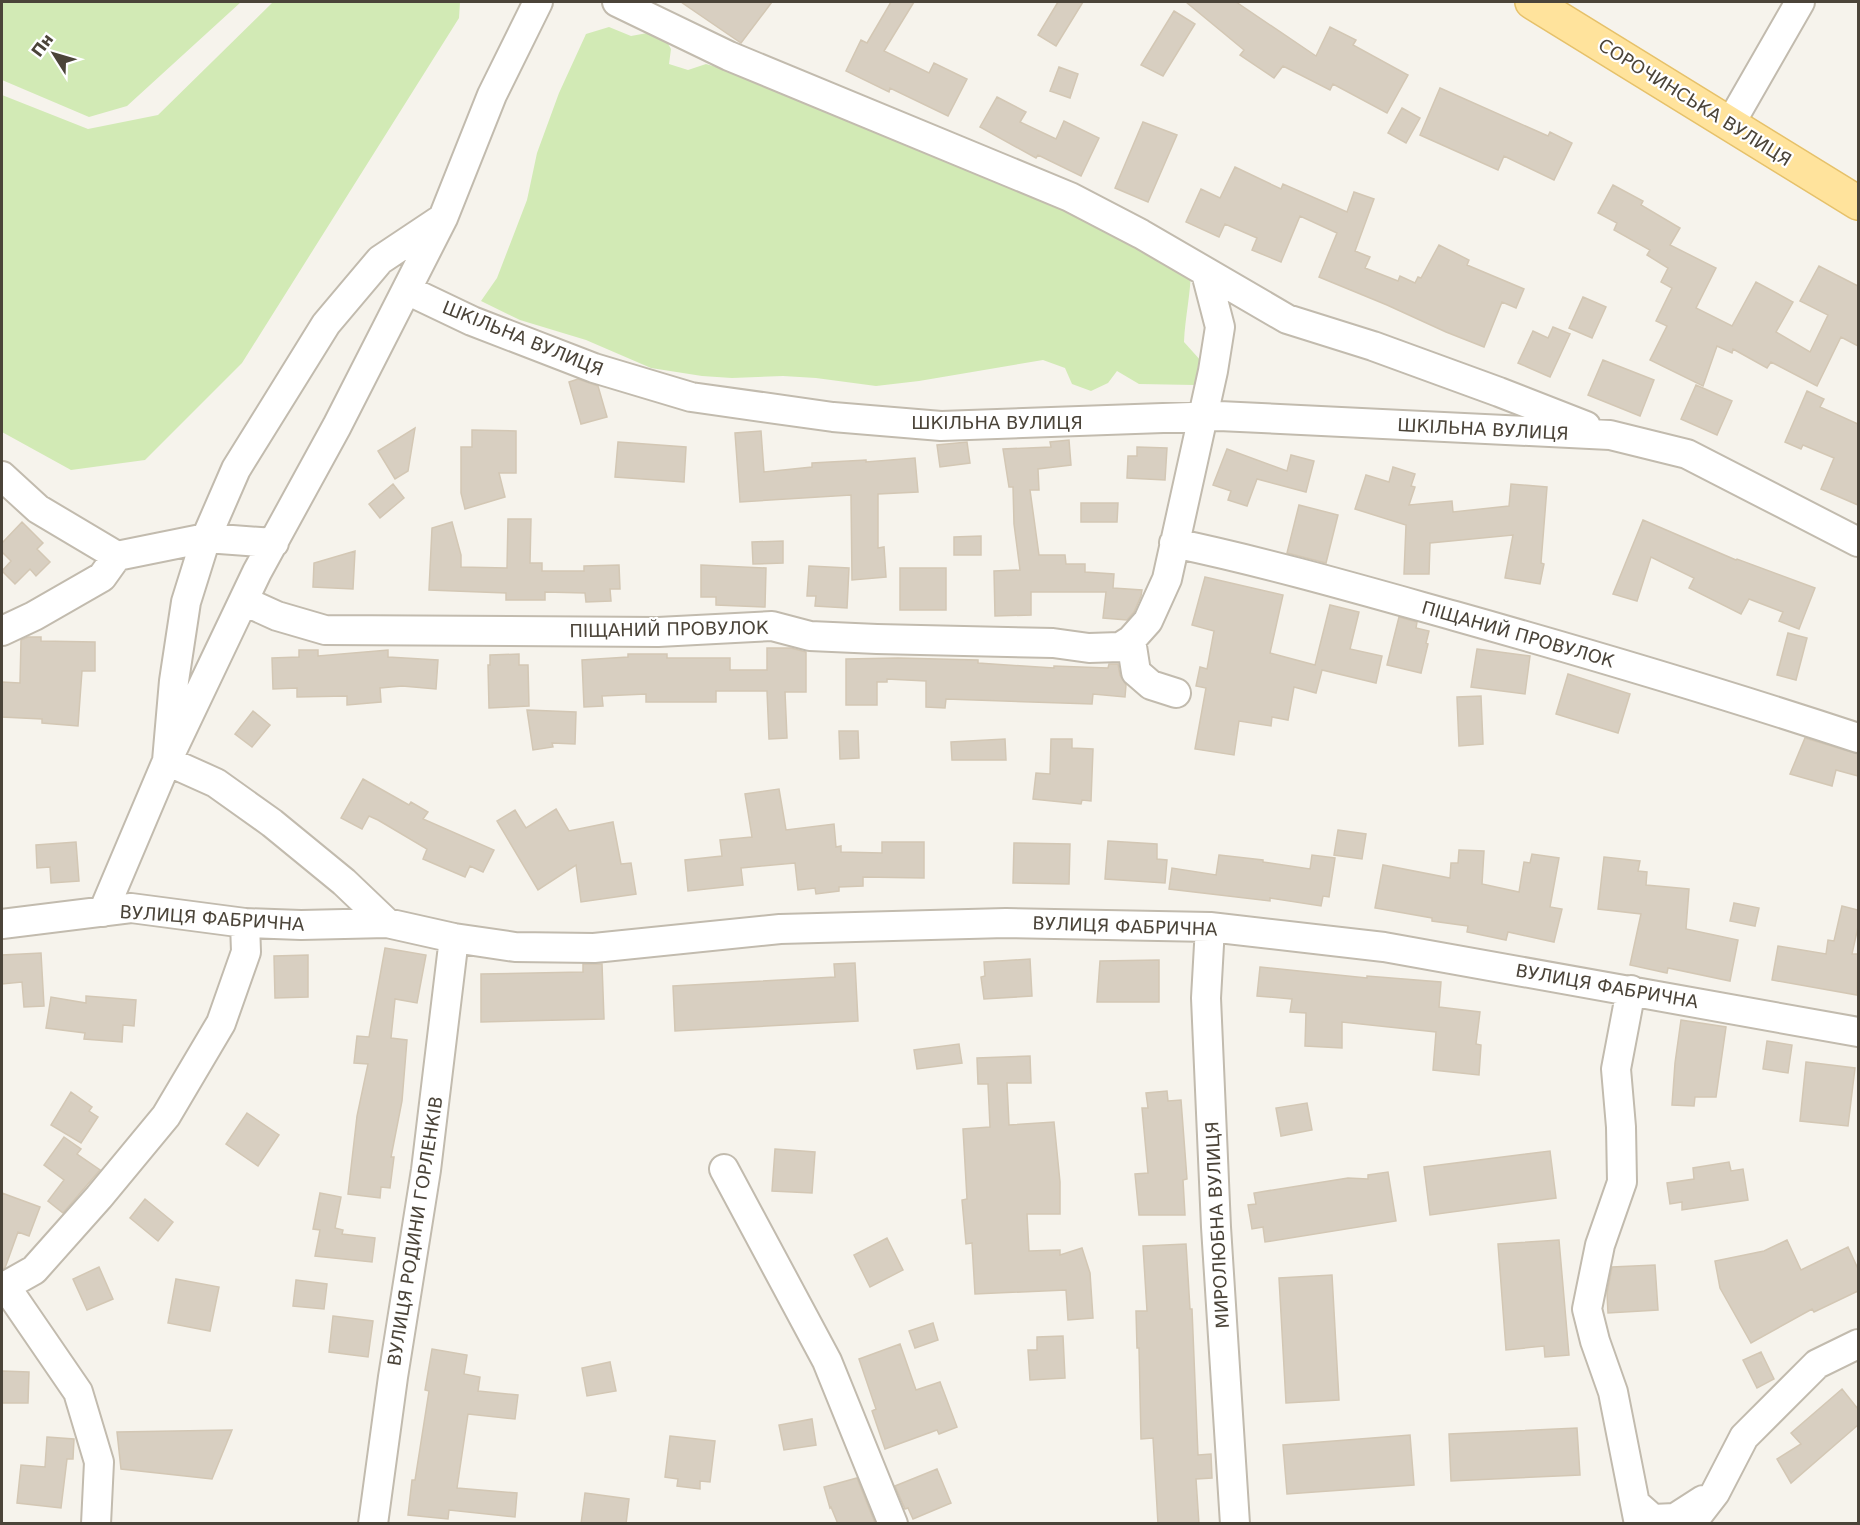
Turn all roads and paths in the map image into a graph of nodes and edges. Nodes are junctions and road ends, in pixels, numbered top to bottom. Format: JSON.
{"nodes":[{"id":1,"x":538,"y":2,"type":"edge"},
{"id":2,"x":617,"y":2,"type":"edge"},
{"id":3,"x":1532,"y":2,"type":"edge"},
{"id":4,"x":1800,"y":2,"type":"edge"},
{"id":5,"x":1730,"y":124,"type":"junction"},
{"id":6,"x":1858,"y":203,"type":"edge"},
{"id":7,"x":443,"y":218,"type":"junction"},
{"id":8,"x":1206,"y":273,"type":"junction"},
{"id":9,"x":406,"y":290,"type":"junction"},
{"id":10,"x":1201,"y":417,"type":"junction"},
{"id":11,"x":1610,"y":435,"type":"junction"},
{"id":12,"x":2,"y":476,"type":"edge"},
{"id":13,"x":206,"y":538,"type":"junction"},
{"id":14,"x":1858,"y":542,"type":"edge"},
{"id":15,"x":274,"y":543,"type":"junction"},
{"id":16,"x":1174,"y":543,"type":"junction"},
{"id":17,"x":117,"y":556,"type":"junction"},
{"id":18,"x":244,"y":601,"type":"junction"},
{"id":19,"x":2,"y":631,"type":"edge"},
{"id":20,"x":1131,"y":640,"type":"junction"},
{"id":21,"x":1176,"y":693,"type":"dead end"},
{"id":22,"x":1858,"y":738,"type":"edge"},
{"id":23,"x":167,"y":760,"type":"junction"},
{"id":24,"x":103,"y":912,"type":"junction"},
{"id":25,"x":245,"y":923,"type":"junction"},
{"id":26,"x":387,"y":923,"type":"junction"},
{"id":27,"x":2,"y":924,"type":"edge"},
{"id":28,"x":1210,"y":927,"type":"junction"},
{"id":29,"x":454,"y":939,"type":"junction"},
{"id":30,"x":1631,"y":990,"type":"junction"},
{"id":31,"x":1858,"y":1032,"type":"edge"},
{"id":32,"x":724,"y":1169,"type":"dead end"},
{"id":33,"x":4,"y":1287,"type":"edge"},
{"id":34,"x":1858,"y":1344,"type":"edge"},
{"id":35,"x":1715,"y":1492,"type":"junction"},
{"id":36,"x":1638,"y":1514,"type":"edge"},
{"id":37,"x":96,"y":1524,"type":"edge"},
{"id":38,"x":373,"y":1524,"type":"edge"},
{"id":39,"x":893,"y":1524,"type":"edge"},
{"id":40,"x":1235,"y":1524,"type":"edge"},
{"id":41,"x":1690,"y":1524,"type":"edge"}],
"edges":[{"from":1,"to":7,"type":"street"},
{"from":2,"to":8,"type":"street","name":"ШКІЛЬНА ВУЛИЦЯ"},
{"from":3,"to":5,"type":"main road","name":"СОРОЧИНСЬКА ВУЛИЦЯ"},
{"from":4,"to":5,"type":"street"},
{"from":5,"to":6,"type":"main road","name":"СОРОЧИНСЬКА ВУЛИЦЯ"},
{"from":7,"to":9,"type":"street"},
{"from":7,"to":13,"type":"street"},
{"from":8,"to":10,"type":"street"},
{"from":8,"to":11,"type":"street","name":"ШКІЛЬНА ВУЛИЦЯ"},
{"from":9,"to":10,"type":"street","name":"ШКІЛЬНА ВУЛИЦЯ"},
{"from":9,"to":15,"type":"street"},
{"from":10,"to":11,"type":"street","name":"ШКІЛЬНА ВУЛИЦЯ"},
{"from":10,"to":16,"type":"street"},
{"from":11,"to":14,"type":"street","name":"ШКІЛЬНА ВУЛИЦЯ"},
{"from":12,"to":17,"type":"street"},
{"from":13,"to":15,"type":"street"},
{"from":13,"to":17,"type":"street"},
{"from":13,"to":23,"type":"street"},
{"from":15,"to":18,"type":"street"},
{"from":16,"to":20,"type":"street"},
{"from":16,"to":22,"type":"street","name":"ПІЩАНИЙ ПРОВУЛОК"},
{"from":17,"to":19,"type":"street"},
{"from":18,"to":20,"type":"street","name":"ПІЩАНИЙ ПРОВУЛОК"},
{"from":18,"to":23,"type":"street"},
{"from":20,"to":21,"type":"street"},
{"from":23,"to":24,"type":"street"},
{"from":23,"to":26,"type":"street"},
{"from":24,"to":25,"type":"street","name":"ВУЛИЦЯ ФАБРИЧНА"},
{"from":24,"to":27,"type":"street","name":"ВУЛИЦЯ ФАБРИЧНА"},
{"from":25,"to":26,"type":"street","name":"ВУЛИЦЯ ФАБРИЧНА"},
{"from":25,"to":33,"type":"street"},
{"from":26,"to":29,"type":"street","name":"ВУЛИЦЯ ФАБРИЧНА"},
{"from":28,"to":29,"type":"street","name":"ВУЛИЦЯ ФАБРИЧНА"},
{"from":28,"to":30,"type":"street","name":"ВУЛИЦЯ ФАБРИЧНА"},
{"from":28,"to":40,"type":"street","name":"МИРОЛЮБНА ВУЛИЦЯ"},
{"from":29,"to":38,"type":"street","name":"ВУЛИЦЯ РОДИНИ ГОРЛЕНКІВ"},
{"from":30,"to":31,"type":"street","name":"ВУЛИЦЯ ФАБРИЧНА"},
{"from":30,"to":36,"type":"street"},
{"from":32,"to":39,"type":"street"},
{"from":33,"to":37,"type":"street"},
{"from":34,"to":35,"type":"street"},
{"from":35,"to":36,"type":"street"},
{"from":35,"to":41,"type":"street"}]}
